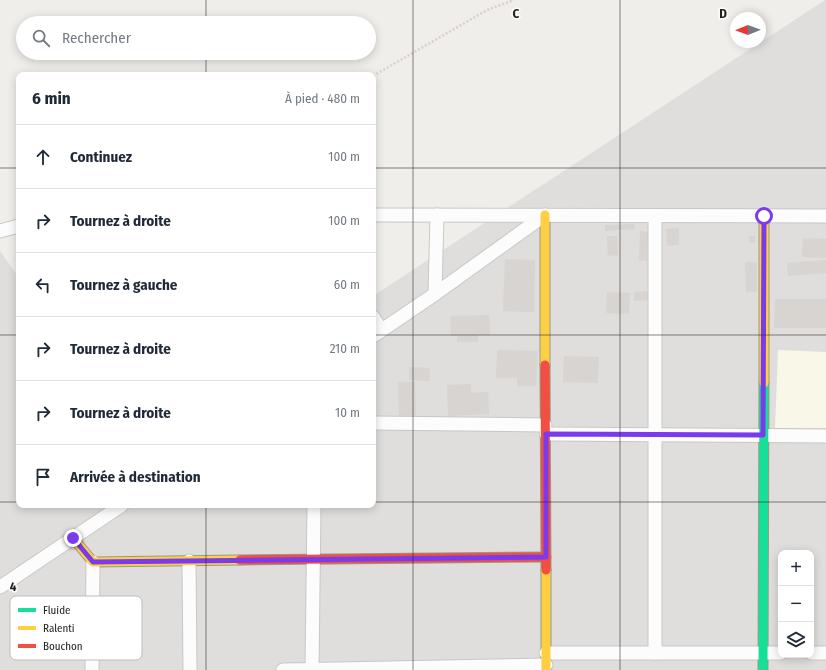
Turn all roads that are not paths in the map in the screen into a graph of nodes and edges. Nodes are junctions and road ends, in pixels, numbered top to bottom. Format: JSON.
{"nodes":[{"id":1,"x":376,"y":215,"type":"edge"},
{"id":2,"x":437,"y":215,"type":"junction"},
{"id":3,"x":545,"y":215,"type":"junction"},
{"id":4,"x":655,"y":216,"type":"junction"},
{"id":5,"x":764,"y":216,"type":"junction"},
{"id":6,"x":826,"y":216,"type":"edge"},
{"id":7,"x":16,"y":227,"type":"edge"},
{"id":8,"x":0,"y":231,"type":"edge"},
{"id":9,"x":435,"y":294,"type":"junction"},
{"id":10,"x":377,"y":333,"type":"edge"},
{"id":11,"x":376,"y":423,"type":"edge"},
{"id":12,"x":545,"y":429,"type":"junction"},
{"id":13,"x":656,"y":435,"type":"junction"},
{"id":14,"x":763,"y":435,"type":"junction"},
{"id":15,"x":826,"y":436,"type":"edge"},
{"id":16,"x":118,"y":508,"type":"edge"},
{"id":17,"x":314,"y":508,"type":"edge"},
{"id":18,"x":73,"y":538,"type":"junction"},
{"id":19,"x":546,"y":557,"type":"junction"},
{"id":20,"x":314,"y":560,"type":"junction"},
{"id":21,"x":189,"y":561,"type":"junction"},
{"id":22,"x":93,"y":562,"type":"junction"},
{"id":23,"x":0,"y":587,"type":"edge"},
{"id":24,"x":93,"y":596,"type":"edge"},
{"id":25,"x":655,"y":653,"type":"junction"},
{"id":26,"x":763,"y":653,"type":"junction"},
{"id":27,"x":778,"y":653,"type":"edge"},
{"id":28,"x":814,"y":653,"type":"edge"},
{"id":29,"x":826,"y":653,"type":"edge"},
{"id":30,"x":92,"y":660,"type":"edge"},
{"id":31,"x":546,"y":663,"type":"edge"},
{"id":32,"x":92,"y":670,"type":"edge"},
{"id":33,"x":190,"y":670,"type":"edge"},
{"id":34,"x":283,"y":670,"type":"edge"},
{"id":35,"x":312,"y":670,"type":"edge"},
{"id":36,"x":763,"y":670,"type":"edge"}],
"edges":[{"from":1,"to":2,"type":"street"},
{"from":2,"to":3,"type":"street"},
{"from":2,"to":9,"type":"street"},
{"from":3,"to":4,"type":"street"},
{"from":3,"to":9,"type":"street"},
{"from":3,"to":12,"type":"street"},
{"from":4,"to":5,"type":"street"},
{"from":4,"to":13,"type":"street"},
{"from":5,"to":6,"type":"street"},
{"from":5,"to":14,"type":"street"},
{"from":7,"to":8,"type":"street"},
{"from":9,"to":10,"type":"street"},
{"from":11,"to":12,"type":"street"},
{"from":12,"to":13,"type":"street"},
{"from":12,"to":19,"type":"street"},
{"from":13,"to":14,"type":"street"},
{"from":13,"to":25,"type":"street"},
{"from":14,"to":15,"type":"street"},
{"from":14,"to":26,"type":"street"},
{"from":16,"to":18,"type":"street"},
{"from":17,"to":20,"type":"street"},
{"from":18,"to":22,"type":"street"},
{"from":18,"to":23,"type":"street"},
{"from":19,"to":20,"type":"street"},
{"from":19,"to":31,"type":"street"},
{"from":20,"to":21,"type":"street"},
{"from":20,"to":35,"type":"street"},
{"from":21,"to":22,"type":"street"},
{"from":21,"to":33,"type":"street"},
{"from":22,"to":24,"type":"street"},
{"from":25,"to":26,"type":"street"},
{"from":25,"to":31,"type":"street"},
{"from":26,"to":27,"type":"street"},
{"from":26,"to":36,"type":"street"},
{"from":28,"to":29,"type":"street"},
{"from":30,"to":32,"type":"street"},
{"from":31,"to":35,"type":"street"},
{"from":34,"to":35,"type":"street"}]}
